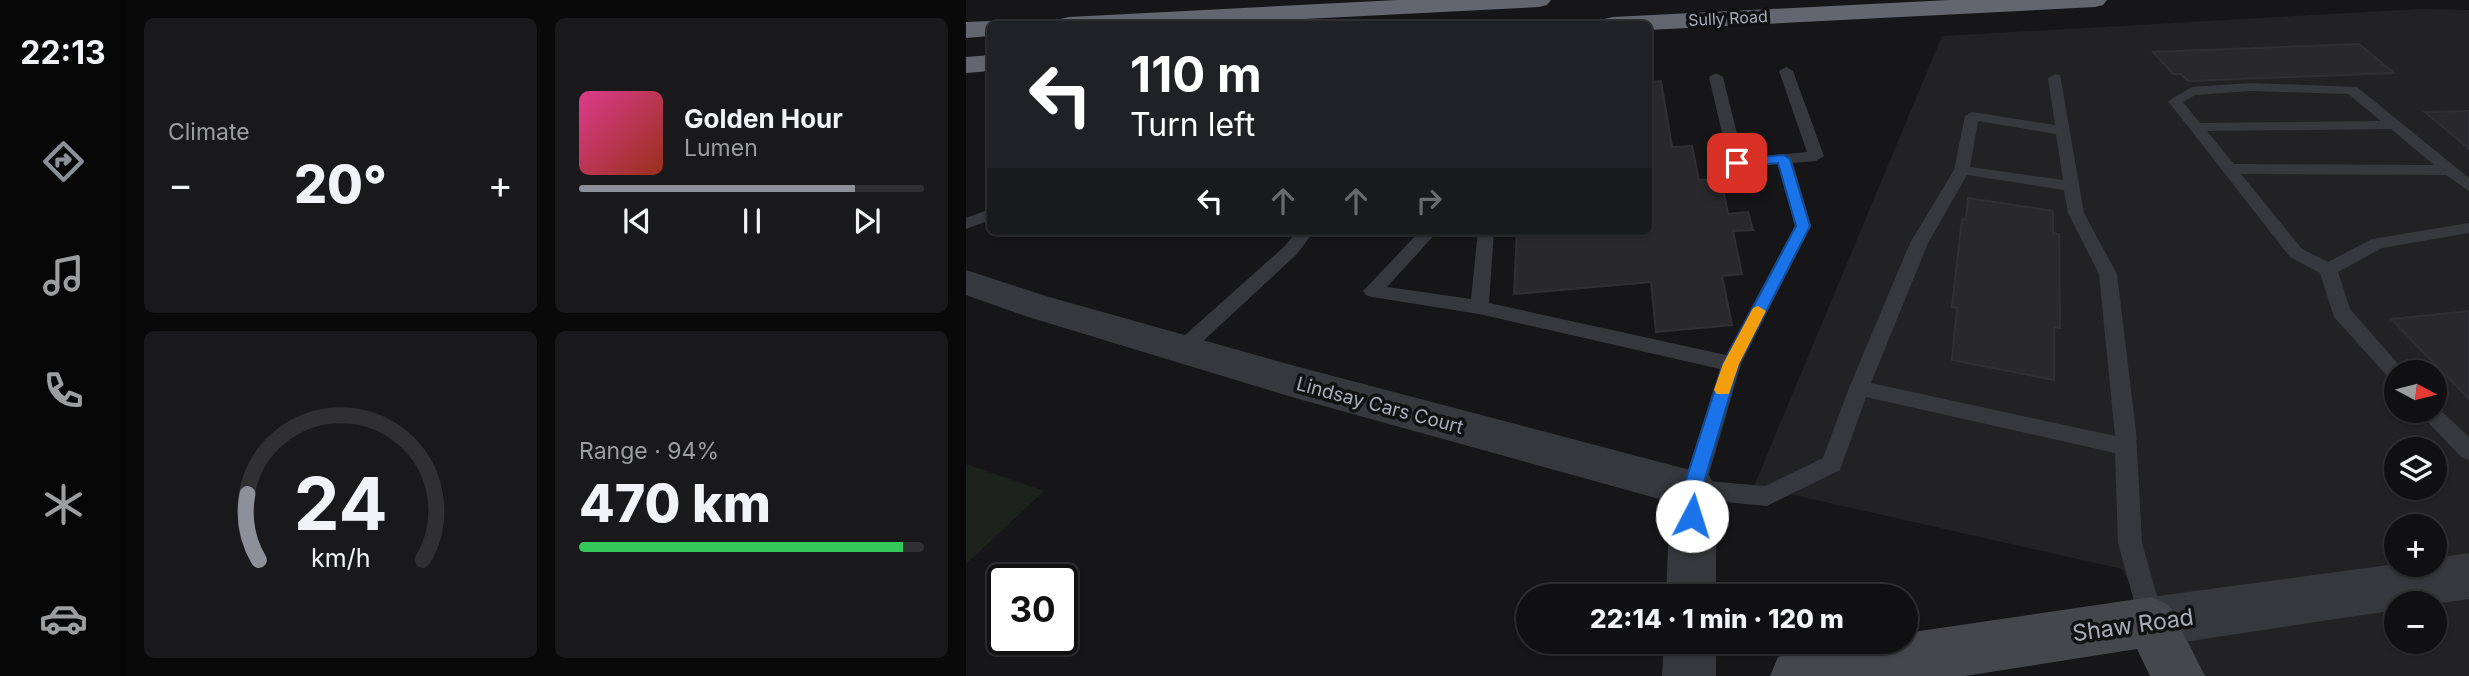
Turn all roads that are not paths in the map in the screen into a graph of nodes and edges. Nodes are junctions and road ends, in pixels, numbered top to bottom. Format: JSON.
{"nodes":[{"id":1,"x":1353,"y":0,"type":"edge"},
{"id":2,"x":1539,"y":0,"type":"edge"},
{"id":3,"x":2095,"y":0,"type":"edge"},
{"id":4,"x":2045,"y":1,"type":"edge"},
{"id":5,"x":1105,"y":21,"type":"edge"},
{"id":6,"x":1129,"y":21,"type":"edge"},
{"id":7,"x":1652,"y":22,"type":"edge"},
{"id":8,"x":987,"y":29,"type":"edge"},
{"id":9,"x":966,"y":30,"type":"edge"},
{"id":10,"x":987,"y":63,"type":"edge"},
{"id":11,"x":966,"y":65,"type":"edge"},
{"id":12,"x":1786,"y":71,"type":"dead end"},
{"id":13,"x":1716,"y":77,"type":"dead end"},
{"id":14,"x":2055,"y":78,"type":"dead end"},
{"id":15,"x":2396,"y":125,"type":"junction"},
{"id":16,"x":2194,"y":127,"type":"junction"},
{"id":17,"x":2062,"y":131,"type":"junction"},
{"id":18,"x":1784,"y":159,"type":"junction"},
{"id":19,"x":2228,"y":169,"type":"junction"},
{"id":20,"x":1962,"y":170,"type":"junction"},
{"id":21,"x":2450,"y":170,"type":"junction"},
{"id":22,"x":2071,"y":186,"type":"junction"},
{"id":23,"x":2469,"y":186,"type":"edge"},
{"id":24,"x":987,"y":215,"type":"edge"},
{"id":25,"x":966,"y":224,"type":"edge"},
{"id":26,"x":2469,"y":228,"type":"edge"},
{"id":27,"x":1303,"y":235,"type":"edge"},
{"id":28,"x":1426,"y":235,"type":"edge"},
{"id":29,"x":1486,"y":235,"type":"edge"},
{"id":30,"x":2328,"y":270,"type":"junction"},
{"id":31,"x":966,"y":282,"type":"edge"},
{"id":32,"x":1479,"y":307,"type":"junction"},
{"id":33,"x":1182,"y":349,"type":"junction"},
{"id":34,"x":2384,"y":360,"type":"edge"},
{"id":35,"x":1731,"y":364,"type":"junction"},
{"id":36,"x":1859,"y":388,"type":"junction"},
{"id":37,"x":2442,"y":424,"type":"edge"},
{"id":38,"x":2126,"y":447,"type":"junction"},
{"id":39,"x":2469,"y":452,"type":"edge"},
{"id":40,"x":1693,"y":489,"type":"junction"},
{"id":41,"x":2469,"y":576,"type":"edge"},
{"id":42,"x":1690,"y":584,"type":"edge"},
{"id":43,"x":2151,"y":622,"type":"junction"},
{"id":44,"x":1690,"y":654,"type":"edge"},
{"id":45,"x":1689,"y":676,"type":"edge"},
{"id":46,"x":1797,"y":676,"type":"edge"},
{"id":47,"x":2178,"y":676,"type":"edge"}],
"edges":[{"from":1,"to":5,"type":"highway"},
{"from":2,"to":6,"type":"highway"},
{"from":3,"to":4,"type":"highway","name":"Sully Road"},
{"from":4,"to":7,"type":"highway","name":"Sully Road"},
{"from":8,"to":9,"type":"highway"},
{"from":10,"to":11,"type":"highway"},
{"from":12,"to":18,"type":"lane"},
{"from":13,"to":18,"type":"lane"},
{"from":14,"to":17,"type":"lane"},
{"from":15,"to":16,"type":"lane"},
{"from":15,"to":16,"type":"lane"},
{"from":15,"to":21,"type":"lane"},
{"from":16,"to":19,"type":"lane"},
{"from":17,"to":20,"type":"lane"},
{"from":17,"to":22,"type":"lane"},
{"from":18,"to":35,"type":"lane"},
{"from":19,"to":21,"type":"lane"},
{"from":19,"to":30,"type":"lane"},
{"from":20,"to":22,"type":"lane"},
{"from":20,"to":36,"type":"lane"},
{"from":21,"to":23,"type":"lane"},
{"from":22,"to":38,"type":"lane"},
{"from":24,"to":25,"type":"lane"},
{"from":26,"to":30,"type":"lane"},
{"from":27,"to":33,"type":"lane"},
{"from":28,"to":32,"type":"lane"},
{"from":29,"to":32,"type":"lane"},
{"from":30,"to":34,"type":"lane"},
{"from":31,"to":33,"type":"street","name":"Lindsay Cars Court"},
{"from":32,"to":35,"type":"lane"},
{"from":33,"to":40,"type":"street","name":"Lindsay Cars Court"},
{"from":35,"to":40,"type":"lane"},
{"from":36,"to":38,"type":"lane"},
{"from":36,"to":40,"type":"lane"},
{"from":37,"to":39,"type":"lane"},
{"from":38,"to":43,"type":"lane"},
{"from":40,"to":42,"type":"street"},
{"from":41,"to":43,"type":"street","name":"Shaw Road"},
{"from":43,"to":46,"type":"street","name":"Shaw Road"},
{"from":43,"to":47,"type":"street"},
{"from":44,"to":45,"type":"street"}]}
